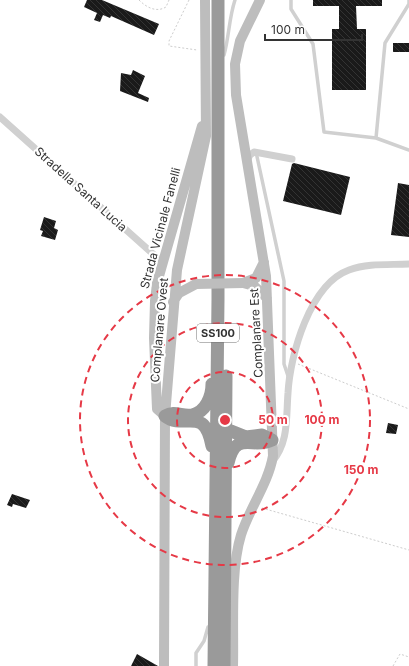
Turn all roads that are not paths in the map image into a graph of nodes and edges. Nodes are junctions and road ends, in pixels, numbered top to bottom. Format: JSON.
{"nodes":[{"id":1,"x":205,"y":0,"type":"edge"},
{"id":2,"x":218,"y":0,"type":"edge"},
{"id":3,"x":225,"y":0,"type":"edge"},
{"id":4,"x":235,"y":0,"type":"edge"},
{"id":5,"x":260,"y":0,"type":"edge"},
{"id":6,"x":291,"y":0,"type":"edge"},
{"id":7,"x":409,"y":0,"type":"edge"},
{"id":8,"x":224,"y":55,"type":"junction"},
{"id":9,"x":0,"y":117,"type":"edge"},
{"id":10,"x":206,"y":117,"type":"junction"},
{"id":11,"x":376,"y":138,"type":"junction"},
{"id":12,"x":409,"y":150,"type":"edge"},
{"id":13,"x":256,"y":152,"type":"junction"},
{"id":14,"x":292,"y":159,"type":"dead end"},
{"id":15,"x":247,"y":161,"type":"junction"},
{"id":16,"x":265,"y":261,"type":"junction"},
{"id":17,"x":162,"y":262,"type":"junction"},
{"id":18,"x":409,"y":264,"type":"edge"},
{"id":19,"x":177,"y":270,"type":"junction"},
{"id":20,"x":196,"y":284,"type":"junction"},
{"id":21,"x":243,"y":284,"type":"junction"},
{"id":22,"x":267,"y":298,"type":"junction"},
{"id":23,"x":218,"y":299,"type":"junction"},
{"id":24,"x":173,"y":302,"type":"junction"},
{"id":25,"x":288,"y":379,"type":"junction"},
{"id":26,"x":165,"y":416,"type":"junction"},
{"id":27,"x":226,"y":429,"type":"junction"},
{"id":28,"x":272,"y":440,"type":"junction"},
{"id":29,"x":272,"y":462,"type":"junction"},
{"id":30,"x":220,"y":471,"type":"junction"},
{"id":31,"x":215,"y":575,"type":"junction"},
{"id":32,"x":209,"y":592,"type":"dead end"},
{"id":33,"x":208,"y":622,"type":"dead end"},
{"id":34,"x":164,"y":666,"type":"edge"},
{"id":35,"x":196,"y":666,"type":"edge"},
{"id":36,"x":214,"y":666,"type":"edge"},
{"id":37,"x":224,"y":666,"type":"edge"},
{"id":38,"x":233,"y":666,"type":"edge"}],
"edges":[{"from":1,"to":10,"type":"main road","name":"Complanare Ovest"},
{"from":2,"to":23,"type":"highway","number":"SS100"},
{"from":3,"to":8,"type":"highway","number":"SS100"},
{"from":4,"to":8,"type":"lane"},
{"from":5,"to":15,"type":"main road","name":"Complanare Est"},
{"from":6,"to":11,"type":"lane"},
{"from":7,"to":11,"type":"lane"},
{"from":8,"to":27,"type":"highway","number":"SS100"},
{"from":9,"to":17,"type":"street","name":"Stradella Santa Lucia"},
{"from":10,"to":17,"type":"main road","name":"Strada Vicinale Fanelli"},
{"from":10,"to":19,"type":"main road","name":"Complanare Ovest"},
{"from":11,"to":12,"type":"lane"},
{"from":13,"to":14,"type":"street"},
{"from":13,"to":15,"type":"street"},
{"from":13,"to":25,"type":"lane"},
{"from":15,"to":16,"type":"main road","name":"Complanare Est"},
{"from":16,"to":21,"type":"main road"},
{"from":16,"to":22,"type":"main road","name":"Complanare Est"},
{"from":17,"to":26,"type":"main road","name":"Strada Vicinale Fanelli"},
{"from":18,"to":25,"type":"street"},
{"from":19,"to":20,"type":"main road"},
{"from":19,"to":24,"type":"main road","name":"Complanare Ovest"},
{"from":20,"to":21,"type":"main road","bridge":true},
{"from":20,"to":24,"type":"main road"},
{"from":21,"to":22,"type":"main road"},
{"from":22,"to":28,"type":"main road","name":"Complanare Est"},
{"from":23,"to":26,"type":"highway","number":"SS100"},
{"from":23,"to":30,"type":"highway","number":"SS100"},
{"from":24,"to":26,"type":"main road","name":"Complanare Ovest"},
{"from":25,"to":29,"type":"street"},
{"from":26,"to":30,"type":"highway","number":"SS100"},
{"from":26,"to":34,"type":"main road","name":"Complanare Ovest"},
{"from":27,"to":28,"type":"highway"},
{"from":27,"to":30,"type":"highway","number":"SS100"},
{"from":28,"to":29,"type":"main road","name":"Complanare Est"},
{"from":28,"to":30,"type":"highway","number":"SS100"},
{"from":29,"to":38,"type":"main road","name":"Complanare Est"},
{"from":30,"to":31,"type":"highway","number":"SS100"},
{"from":30,"to":37,"type":"highway","number":"SS100"},
{"from":31,"to":32,"type":"lane"},
{"from":31,"to":36,"type":"highway","number":"SS100"},
{"from":33,"to":35,"type":"lane"}]}
